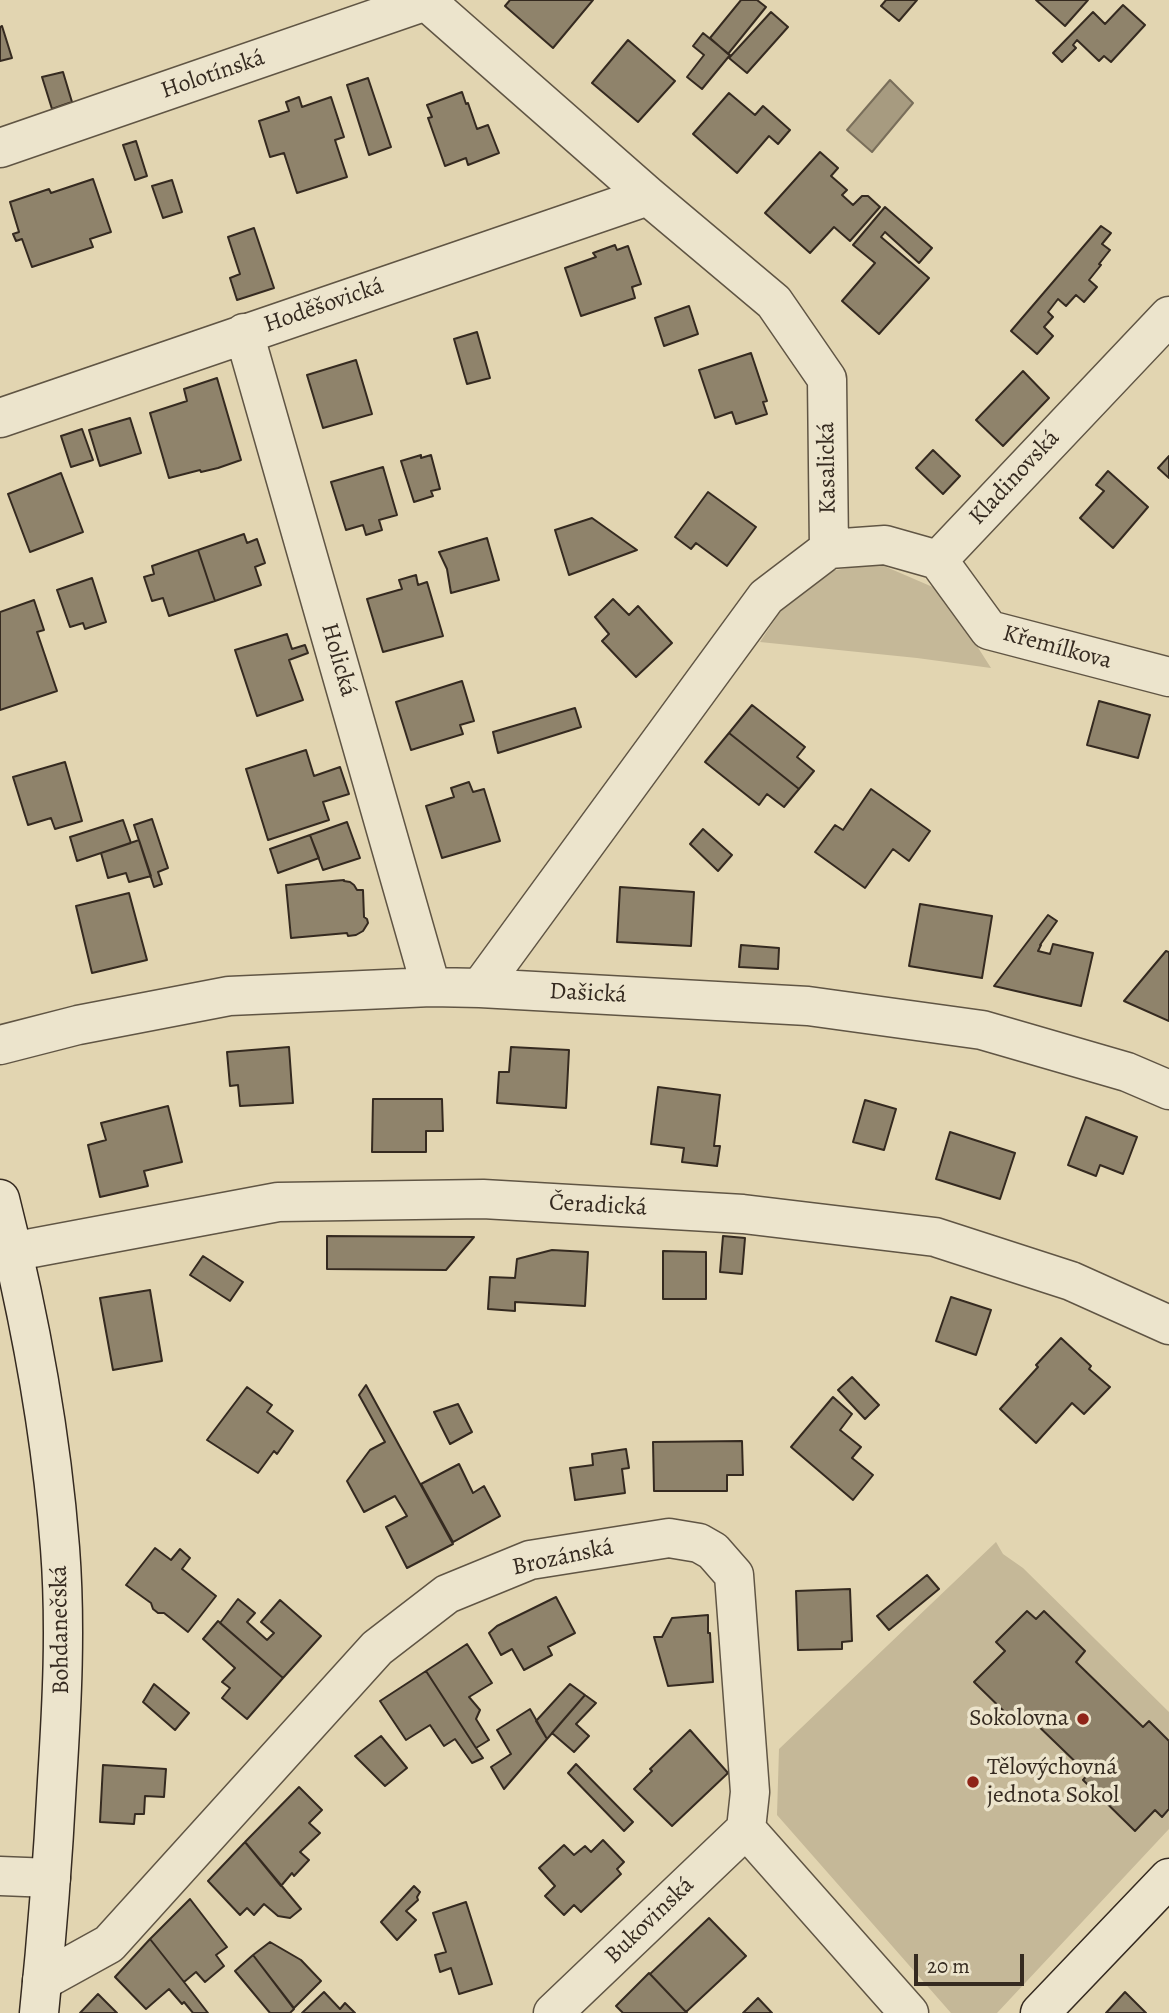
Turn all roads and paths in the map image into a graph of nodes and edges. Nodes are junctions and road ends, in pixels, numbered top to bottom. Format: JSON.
{"nodes":[{"id":1,"x":425,"y":0,"type":"edge"},
{"id":2,"x":0,"y":148,"type":"edge"},
{"id":3,"x":648,"y":195,"type":"junction"},
{"id":4,"x":1169,"y":316,"type":"edge"},
{"id":5,"x":244,"y":334,"type":"junction"},
{"id":6,"x":0,"y":418,"type":"edge"},
{"id":7,"x":830,"y":549,"type":"junction"},
{"id":8,"x":938,"y":560,"type":"junction"},
{"id":9,"x":1169,"y":677,"type":"edge"},
{"id":10,"x":431,"y":987,"type":"junction"},
{"id":11,"x":480,"y":988,"type":"junction"},
{"id":12,"x":0,"y":1045,"type":"edge"},
{"id":13,"x":1169,"y":1090,"type":"edge"},
{"id":14,"x":0,"y":1199,"type":"edge"},
{"id":15,"x":7,"y":1252,"type":"edge"},
{"id":16,"x":1169,"y":1325,"type":"edge"},
{"id":17,"x":746,"y":1829,"type":"junction"},
{"id":18,"x":0,"y":1876,"type":"edge"},
{"id":19,"x":51,"y":1878,"type":"junction"},
{"id":20,"x":1169,"y":1878,"type":"edge"},
{"id":21,"x":40,"y":1997,"type":"edge"},
{"id":22,"x":553,"y":2013,"type":"edge"},
{"id":23,"x":909,"y":2013,"type":"edge"},
{"id":24,"x":1040,"y":2013,"type":"edge"}],
"edges":[{"from":1,"to":2,"type":"street","name":"Holotínská"},
{"from":1,"to":3,"type":"street","name":"Kasalická"},
{"from":3,"to":5,"type":"street","name":"Hoděšovická"},
{"from":3,"to":7,"type":"street","name":"Kasalická"},
{"from":4,"to":8,"type":"street","name":"Kladinovská"},
{"from":5,"to":6,"type":"street","name":"Hoděšovická"},
{"from":5,"to":10,"type":"street","name":"Holická"},
{"from":7,"to":8,"type":"street"},
{"from":7,"to":11,"type":"street","name":"Kasalická"},
{"from":8,"to":9,"type":"street","name":"Křemílkova"},
{"from":10,"to":11,"type":"street","name":"Dašická"},
{"from":10,"to":12,"type":"street","name":"Dašická"},
{"from":11,"to":13,"type":"street","name":"Dašická"},
{"from":14,"to":15,"type":"street","name":"Bohdanečská"},
{"from":15,"to":16,"type":"street","name":"Čeradická"},
{"from":15,"to":19,"type":"street","name":"Bohdanečská"},
{"from":17,"to":21,"type":"street","name":"Brozánská"},
{"from":17,"to":22,"type":"street","name":"Bukovinská"},
{"from":17,"to":23,"type":"street"},
{"from":18,"to":19,"type":"street"},
{"from":19,"to":21,"type":"street","name":"Bohdanečská"},
{"from":20,"to":24,"type":"street"}]}
